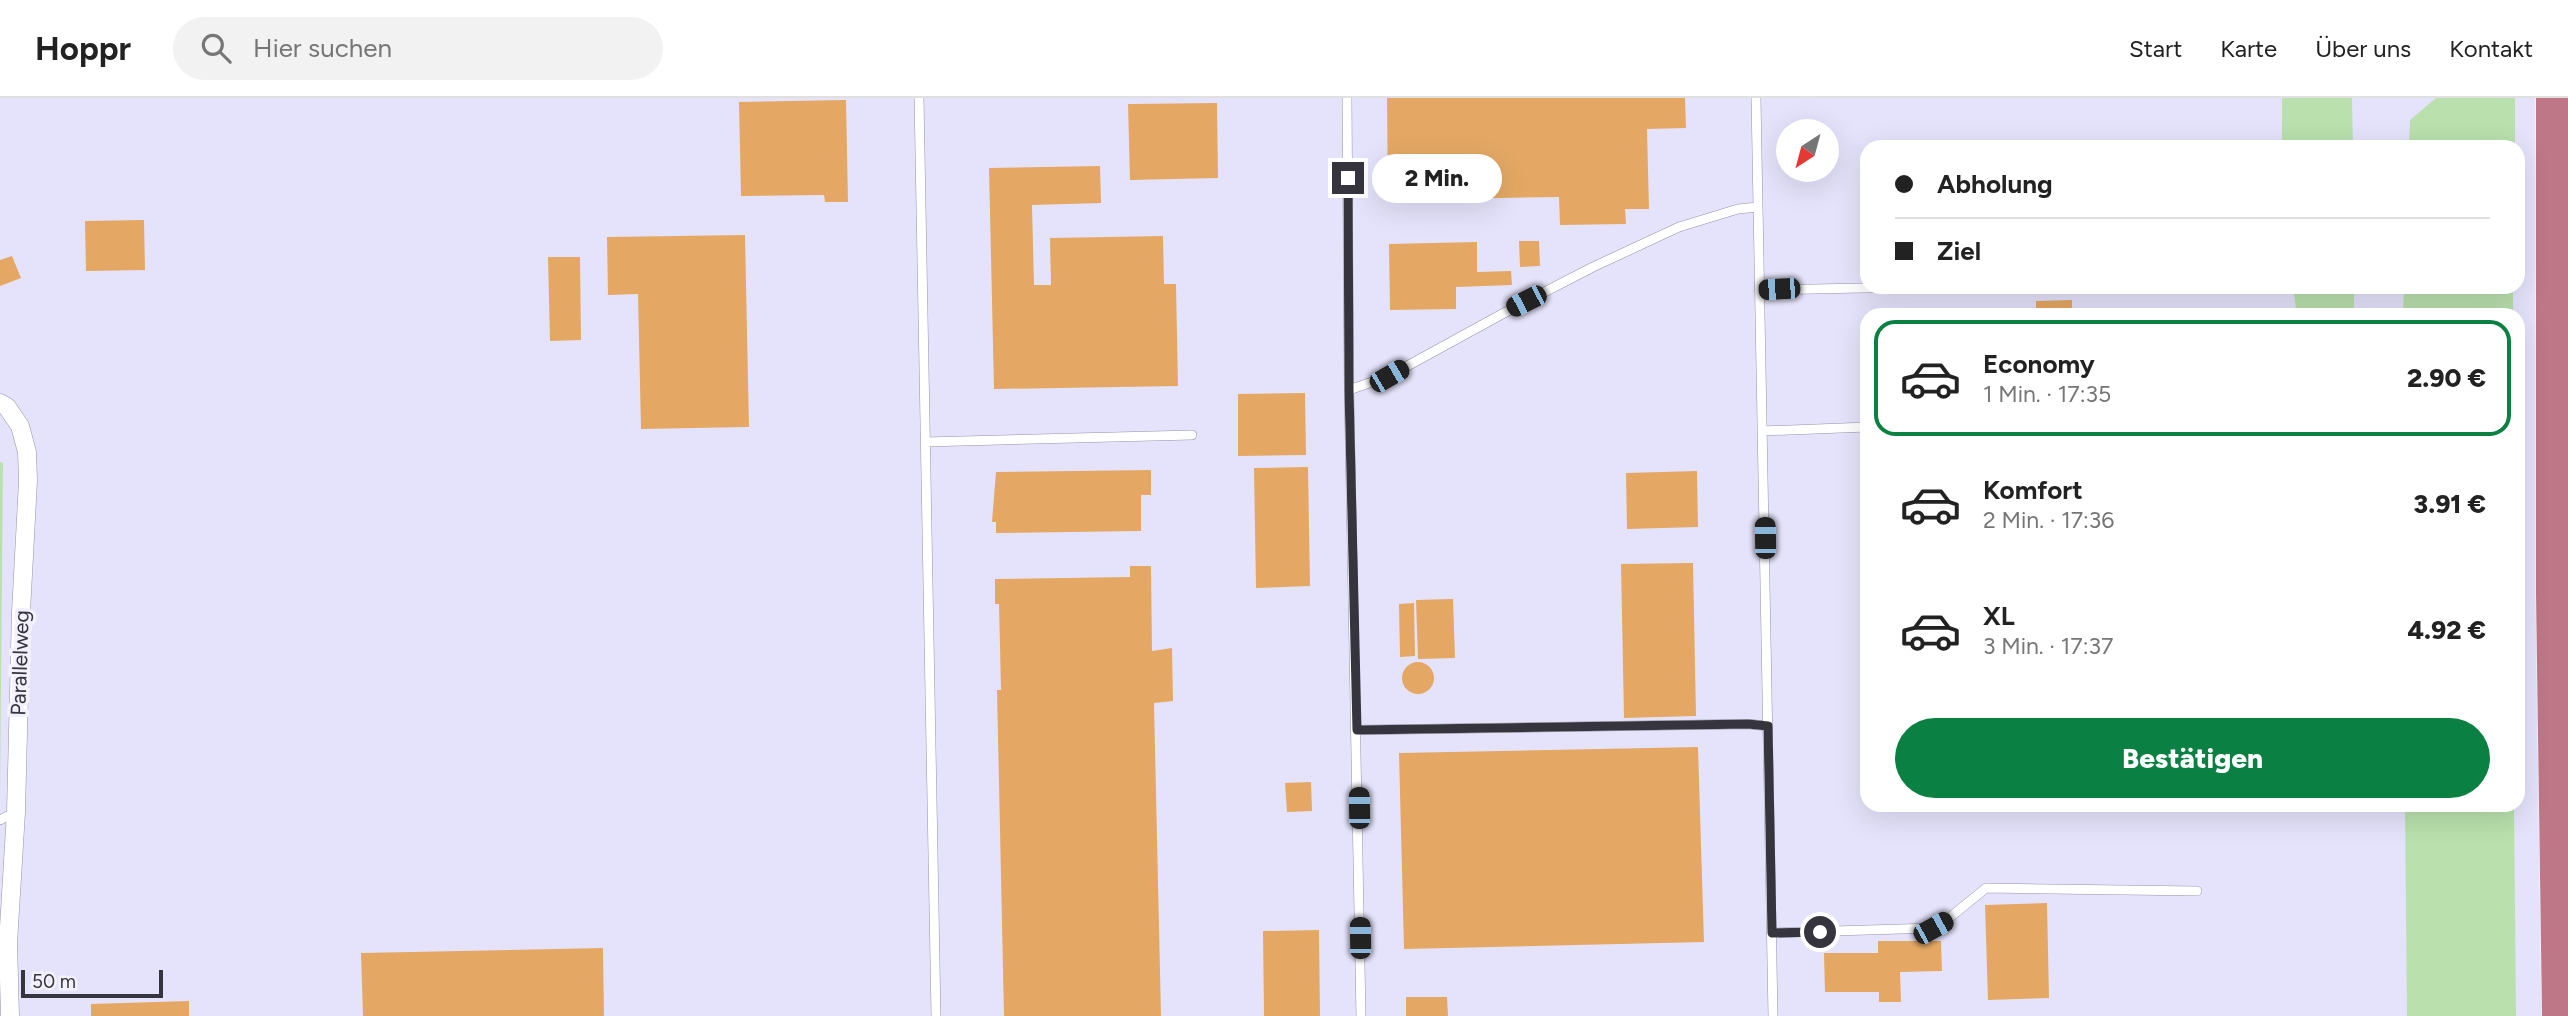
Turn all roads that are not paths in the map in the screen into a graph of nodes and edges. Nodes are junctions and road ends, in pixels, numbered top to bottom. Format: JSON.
{"nodes":[{"id":1,"x":919,"y":98,"type":"edge"},
{"id":2,"x":1347,"y":98,"type":"edge"},
{"id":3,"x":1756,"y":98,"type":"edge"},
{"id":4,"x":2552,"y":98,"type":"edge"},
{"id":5,"x":1758,"y":207,"type":"junction"},
{"id":6,"x":1860,"y":288,"type":"edge"},
{"id":7,"x":1760,"y":290,"type":"junction"},
{"id":8,"x":1349,"y":390,"type":"junction"},
{"id":9,"x":0,"y":403,"type":"edge"},
{"id":10,"x":1860,"y":427,"type":"edge"},
{"id":11,"x":1762,"y":431,"type":"junction"},
{"id":12,"x":1192,"y":435,"type":"dead end"},
{"id":13,"x":925,"y":442,"type":"junction"},
{"id":14,"x":1768,"y":726,"type":"junction"},
{"id":15,"x":1357,"y":730,"type":"junction"},
{"id":16,"x":8,"y":816,"type":"edge"},
{"id":17,"x":2197,"y":891,"type":"dead end"},
{"id":18,"x":1772,"y":933,"type":"junction"},
{"id":19,"x":10,"y":1016,"type":"edge"},
{"id":20,"x":936,"y":1016,"type":"edge"},
{"id":21,"x":1361,"y":1016,"type":"edge"},
{"id":22,"x":1773,"y":1016,"type":"edge"},
{"id":23,"x":2558,"y":1016,"type":"edge"}],
"edges":[{"from":1,"to":13,"type":"lane"},
{"from":2,"to":8,"type":"lane"},
{"from":3,"to":5,"type":"lane"},
{"from":4,"to":23,"type":"highway"},
{"from":5,"to":7,"type":"lane"},
{"from":5,"to":8,"type":"lane"},
{"from":6,"to":7,"type":"lane"},
{"from":7,"to":11,"type":"lane"},
{"from":8,"to":15,"type":"lane"},
{"from":9,"to":16,"type":"street","name":"Parallelweg"},
{"from":10,"to":11,"type":"lane"},
{"from":11,"to":14,"type":"lane"},
{"from":12,"to":13,"type":"lane"},
{"from":13,"to":20,"type":"lane"},
{"from":14,"to":15,"type":"lane"},
{"from":14,"to":18,"type":"lane"},
{"from":15,"to":21,"type":"lane"},
{"from":16,"to":19,"type":"street","name":"Parallelweg"},
{"from":17,"to":18,"type":"lane"},
{"from":18,"to":22,"type":"lane"}]}
